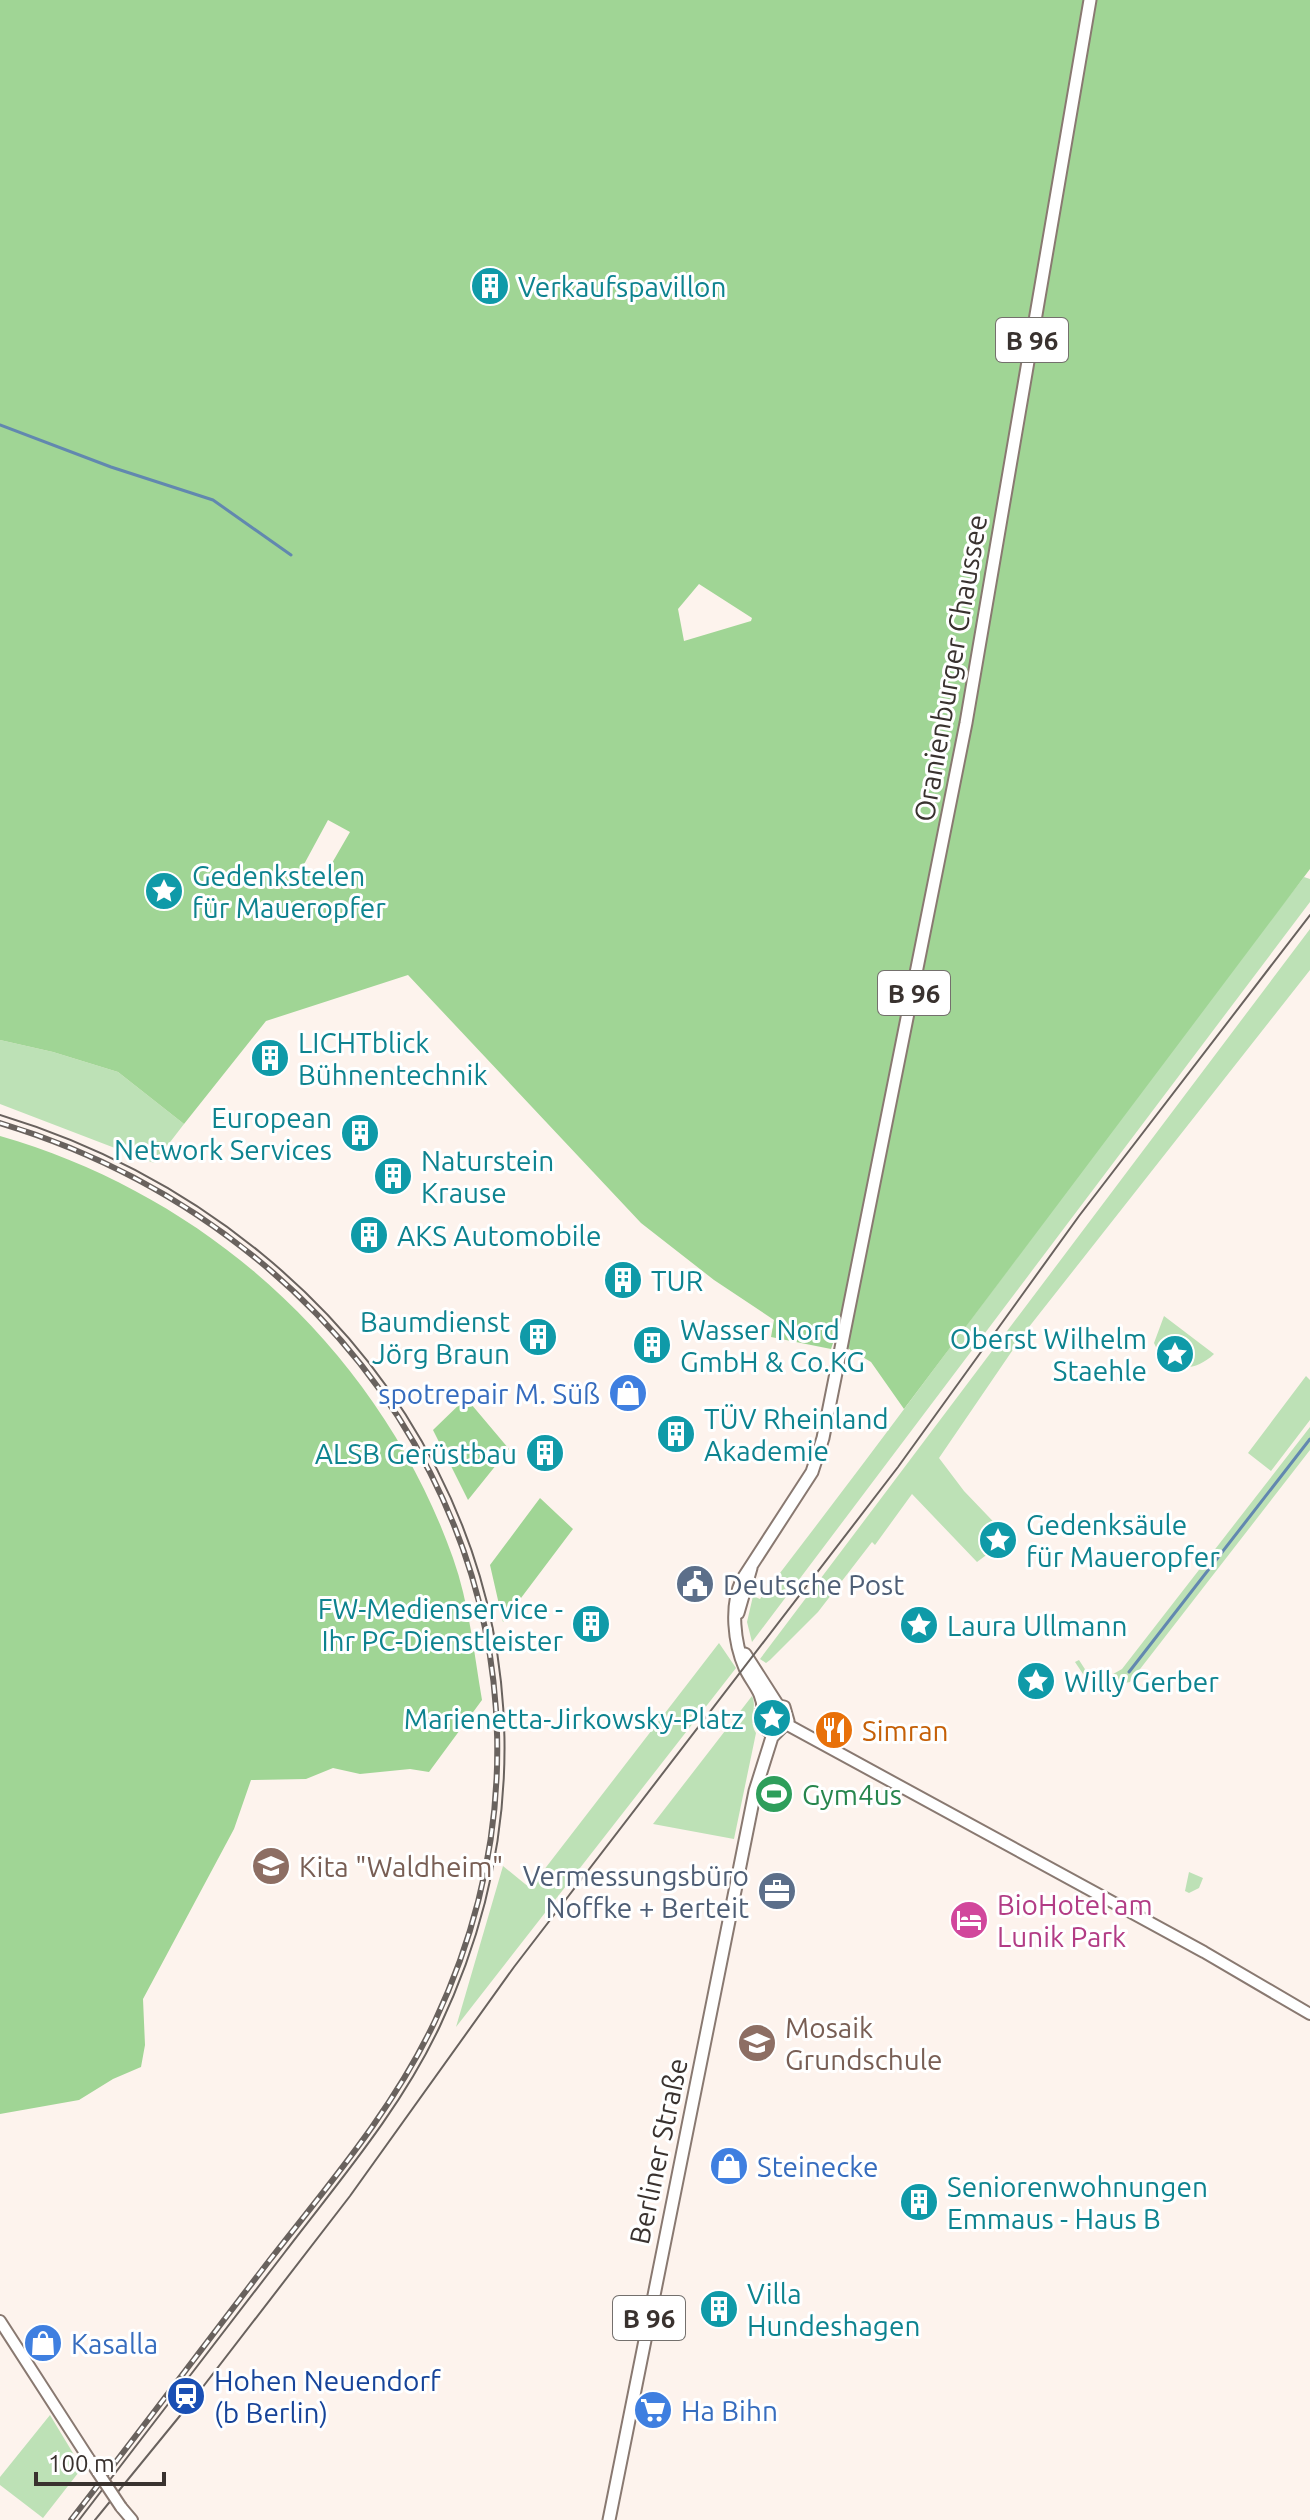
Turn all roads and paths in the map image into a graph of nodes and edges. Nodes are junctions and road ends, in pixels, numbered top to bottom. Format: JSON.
{"nodes":[{"id":1,"x":1090,"y":0,"type":"edge"},
{"id":2,"x":742,"y":1651,"type":"junction"},
{"id":3,"x":777,"y":1704,"type":"junction"},
{"id":4,"x":763,"y":1709,"type":"junction"},
{"id":5,"x":762,"y":1725,"type":"junction"},
{"id":6,"x":781,"y":1728,"type":"junction"},
{"id":7,"x":755,"y":1791,"type":"junction"},
{"id":8,"x":1310,"y":2014,"type":"edge"},
{"id":9,"x":0,"y":2321,"type":"edge"},
{"id":10,"x":132,"y":2520,"type":"edge"},
{"id":11,"x":609,"y":2520,"type":"edge"}],
"edges":[{"from":1,"to":2,"type":"main road","name":"Oranienburger Chaussee","number":"B 96"},
{"from":2,"to":3,"type":"main road","number":"B 96"},
{"from":2,"to":4,"type":"main road","number":"B 96"},
{"from":3,"to":4,"type":"main road"},
{"from":3,"to":6,"type":"main road","number":"B 96"},
{"from":4,"to":5,"type":"main road","number":"B 96"},
{"from":5,"to":6,"type":"main road"},
{"from":5,"to":7,"type":"main road","name":"Berliner Straße","number":"B 96"},
{"from":6,"to":7,"type":"main road","name":"Berliner Straße","number":"B 96"},
{"from":6,"to":8,"type":"main road"},
{"from":7,"to":11,"type":"main road","name":"Berliner Straße","number":"B 96"},
{"from":9,"to":10,"type":"main road","bridge":true}]}
